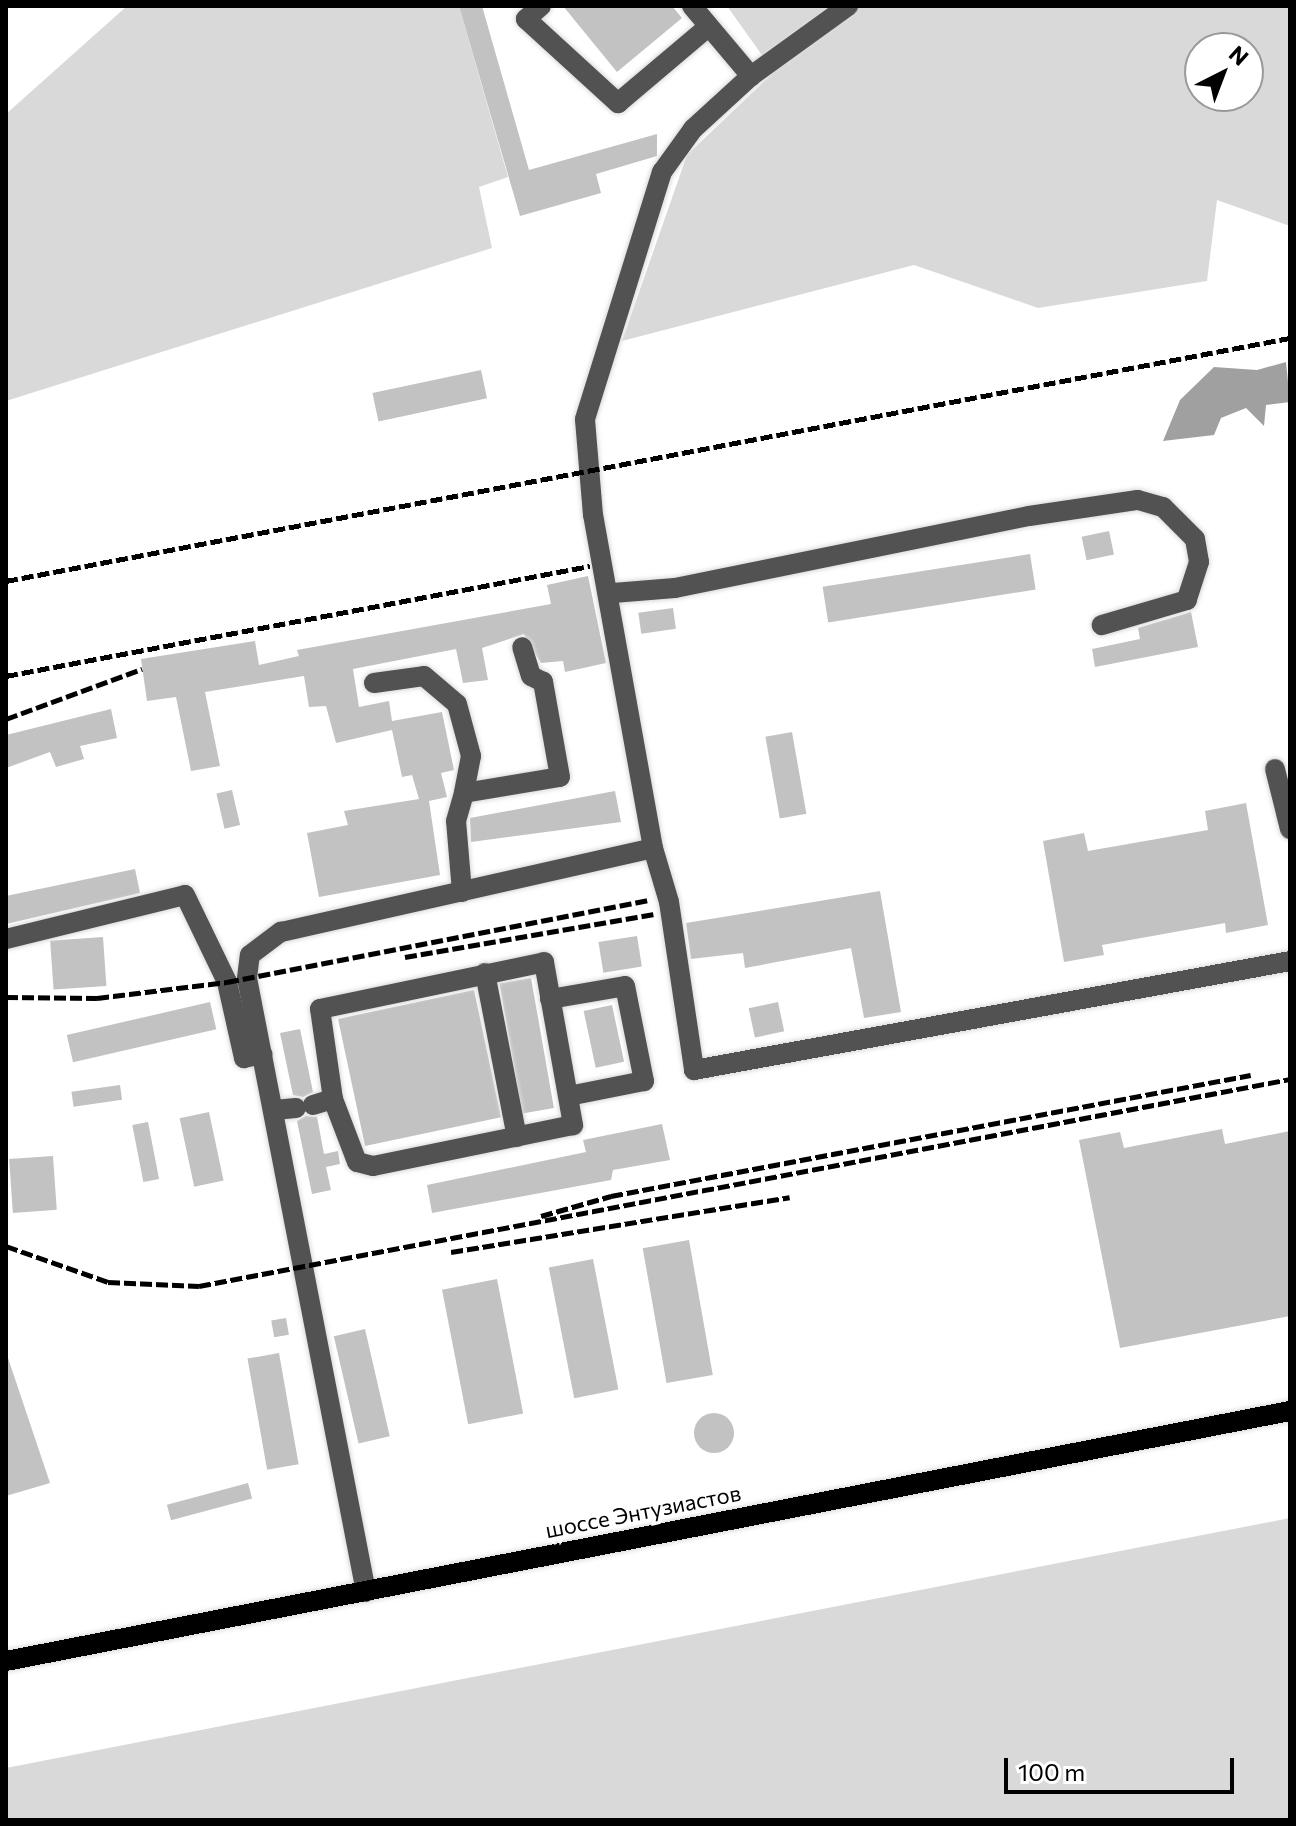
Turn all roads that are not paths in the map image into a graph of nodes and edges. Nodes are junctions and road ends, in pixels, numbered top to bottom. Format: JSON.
{"nodes":[{"id":1,"x":541,"y":6,"type":"edge"},
{"id":2,"x":692,"y":6,"type":"edge"},
{"id":3,"x":848,"y":6,"type":"edge"},
{"id":4,"x":708,"y":27,"type":"junction"},
{"id":5,"x":751,"y":76,"type":"junction"},
{"id":6,"x":613,"y":593,"type":"junction"},
{"id":7,"x":1102,"y":625,"type":"dead end"},
{"id":8,"x":522,"y":647,"type":"dead end"},
{"id":9,"x":374,"y":683,"type":"dead end"},
{"id":10,"x":1275,"y":769,"type":"dead end"},
{"id":11,"x":464,"y":793,"type":"junction"},
{"id":12,"x":1290,"y":829,"type":"edge"},
{"id":13,"x":653,"y":848,"type":"junction"},
{"id":14,"x":462,"y":892,"type":"junction"},
{"id":15,"x":6,"y":939,"type":"edge"},
{"id":16,"x":1290,"y":961,"type":"edge"},
{"id":17,"x":485,"y":973,"type":"junction"},
{"id":18,"x":550,"y":999,"type":"junction"},
{"id":19,"x":263,"y":1054,"type":"junction"},
{"id":20,"x":568,"y":1096,"type":"junction"},
{"id":21,"x":333,"y":1099,"type":"junction"},
{"id":22,"x":274,"y":1110,"type":"junction"},
{"id":23,"x":517,"y":1137,"type":"junction"},
{"id":24,"x":1290,"y":1411,"type":"edge"},
{"id":25,"x":366,"y":1592,"type":"junction"},
{"id":26,"x":6,"y":1661,"type":"edge"}],
"edges":[{"from":1,"to":4,"type":"street"},
{"from":2,"to":4,"type":"street"},
{"from":3,"to":5,"type":"street"},
{"from":4,"to":5,"type":"street"},
{"from":5,"to":6,"type":"street"},
{"from":6,"to":7,"type":"street"},
{"from":6,"to":13,"type":"street"},
{"from":8,"to":11,"type":"street"},
{"from":9,"to":11,"type":"street"},
{"from":10,"to":12,"type":"street"},
{"from":11,"to":14,"type":"street"},
{"from":13,"to":14,"type":"street"},
{"from":13,"to":16,"type":"street"},
{"from":14,"to":19,"type":"street"},
{"from":15,"to":19,"type":"street"},
{"from":17,"to":18,"type":"street"},
{"from":17,"to":21,"type":"street"},
{"from":17,"to":23,"type":"street"},
{"from":18,"to":20,"type":"street"},
{"from":18,"to":20,"type":"street"},
{"from":19,"to":22,"type":"street"},
{"from":20,"to":23,"type":"street"},
{"from":21,"to":22,"type":"street"},
{"from":21,"to":23,"type":"street"},
{"from":22,"to":25,"type":"street"},
{"from":24,"to":25,"type":"main road","name":"шоссе Энтузиастов"},
{"from":25,"to":26,"type":"main road","name":"шоссе Энтузиастов"}]}
